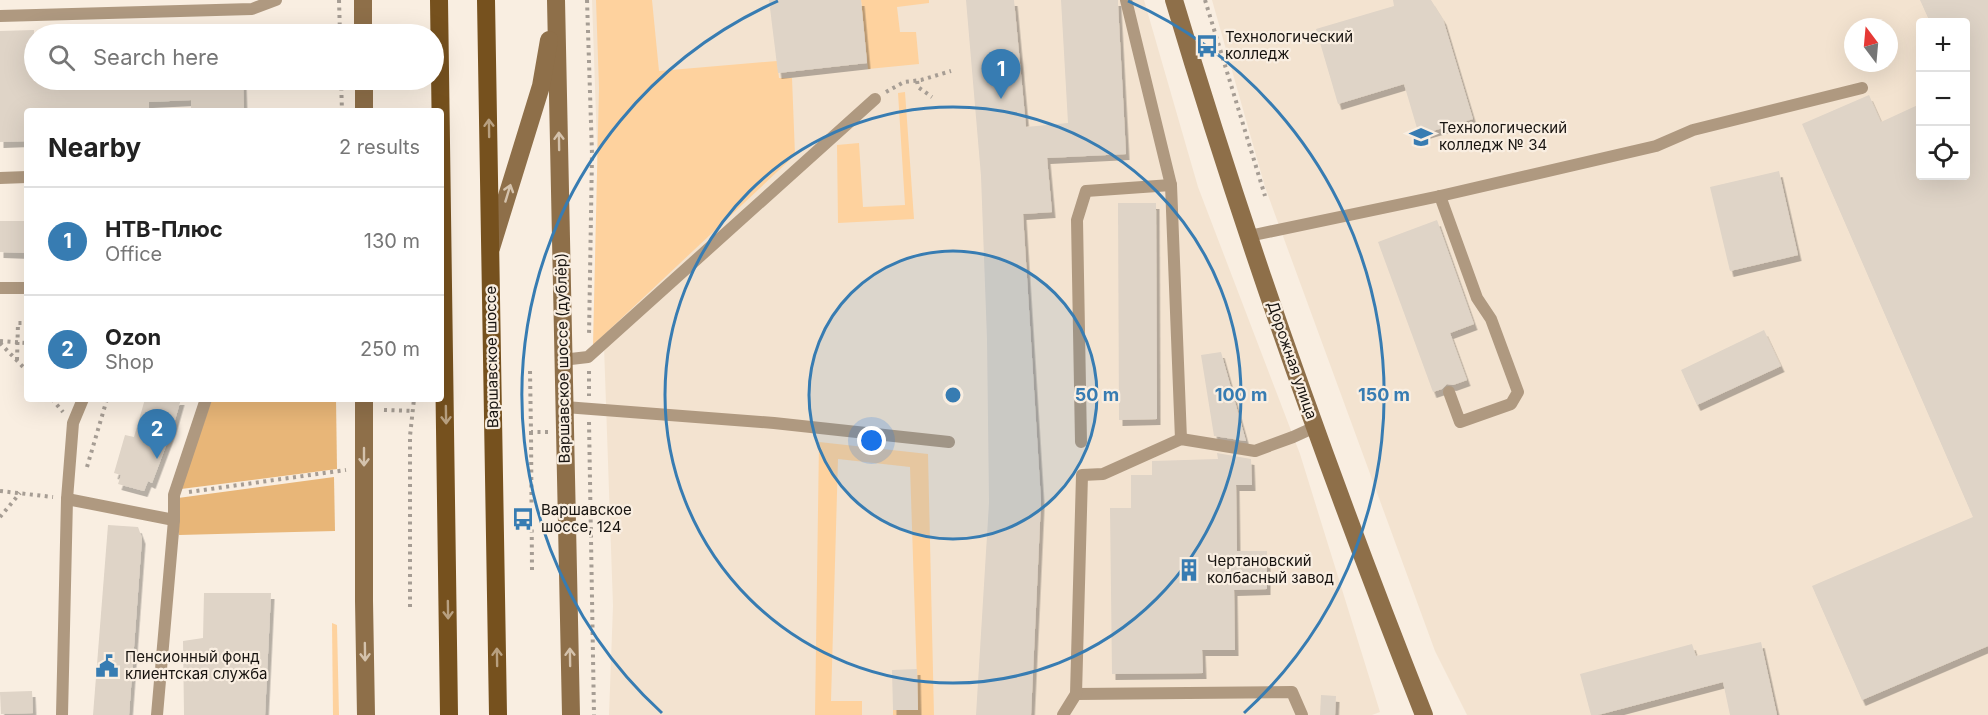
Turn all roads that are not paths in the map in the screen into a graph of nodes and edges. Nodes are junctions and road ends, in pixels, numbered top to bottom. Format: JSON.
{"nodes":[{"id":1,"x":276,"y":0,"type":"edge"},
{"id":2,"x":363,"y":0,"type":"edge"},
{"id":3,"x":440,"y":0,"type":"edge"},
{"id":4,"x":486,"y":0,"type":"edge"},
{"id":5,"x":554,"y":0,"type":"edge"},
{"id":6,"x":1126,"y":0,"type":"edge"},
{"id":7,"x":1174,"y":0,"type":"edge"},
{"id":8,"x":0,"y":16,"type":"edge"},
{"id":9,"x":363,"y":24,"type":"edge"},
{"id":10,"x":440,"y":24,"type":"edge"},
{"id":11,"x":1862,"y":88,"type":"dead end"},
{"id":12,"x":364,"y":90,"type":"edge"},
{"id":13,"x":441,"y":90,"type":"edge"},
{"id":14,"x":875,"y":99,"type":"dead end"},
{"id":15,"x":364,"y":108,"type":"edge"},
{"id":16,"x":441,"y":108,"type":"edge"},
{"id":17,"x":24,"y":177,"type":"edge"},
{"id":18,"x":0,"y":178,"type":"edge"},
{"id":19,"x":1171,"y":185,"type":"junction"},
{"id":20,"x":1440,"y":196,"type":"junction"},
{"id":21,"x":1248,"y":236,"type":"junction"},
{"id":22,"x":491,"y":249,"type":"junction"},
{"id":23,"x":0,"y":288,"type":"edge"},
{"id":24,"x":24,"y":288,"type":"edge"},
{"id":25,"x":444,"y":318,"type":"edge"},
{"id":26,"x":562,"y":360,"type":"junction"},
{"id":27,"x":1449,"y":392,"type":"dead end"},
{"id":28,"x":82,"y":402,"type":"edge"},
{"id":29,"x":205,"y":402,"type":"edge"},
{"id":30,"x":364,"y":402,"type":"edge"},
{"id":31,"x":565,"y":407,"type":"junction"},
{"id":32,"x":1315,"y":427,"type":"junction"},
{"id":33,"x":1181,"y":439,"type":"junction"},
{"id":34,"x":949,"y":442,"type":"dead end"},
{"id":35,"x":1081,"y":442,"type":"dead end"},
{"id":36,"x":67,"y":499,"type":"junction"},
{"id":37,"x":174,"y":520,"type":"junction"},
{"id":38,"x":1076,"y":693,"type":"junction"},
{"id":39,"x":62,"y":715,"type":"edge"},
{"id":40,"x":157,"y":715,"type":"edge"},
{"id":41,"x":366,"y":715,"type":"edge"},
{"id":42,"x":449,"y":715,"type":"edge"},
{"id":43,"x":498,"y":715,"type":"edge"},
{"id":44,"x":571,"y":715,"type":"edge"},
{"id":45,"x":1063,"y":715,"type":"edge"},
{"id":46,"x":1302,"y":715,"type":"edge"},
{"id":47,"x":1424,"y":715,"type":"edge"}],
"edges":[{"from":1,"to":8,"type":"lane"},
{"from":2,"to":9,"type":"main road"},
{"from":3,"to":10,"type":"main road","one_way":true},
{"from":22,"to":4,"type":"main road","name":"Варшавское шоссе","one_way":true},
{"from":22,"to":5,"type":"main road","one_way":true},
{"from":26,"to":5,"type":"main road","name":"Варшавское шоссе (дублёр)","one_way":true},
{"from":6,"to":19,"type":"lane"},
{"from":7,"to":21,"type":"main road","name":"Дорожная улица"},
{"from":11,"to":20,"type":"lane"},
{"from":12,"to":15,"type":"main road"},
{"from":13,"to":16,"type":"main road","one_way":true},
{"from":14,"to":26,"type":"lane"},
{"from":17,"to":18,"type":"lane"},
{"from":19,"to":33,"type":"lane"},
{"from":19,"to":35,"type":"lane"},
{"from":20,"to":21,"type":"lane"},
{"from":20,"to":27,"type":"lane"},
{"from":21,"to":32,"type":"main road","name":"Дорожная улица"},
{"from":43,"to":22,"type":"main road","name":"Варшавское шоссе","one_way":true},
{"from":23,"to":24,"type":"lane"},
{"from":25,"to":42,"type":"main road","one_way":true},
{"from":26,"to":31,"type":"main road","name":"Варшавское шоссе (дублёр)"},
{"from":28,"to":36,"type":"lane"},
{"from":29,"to":37,"type":"lane"},
{"from":30,"to":41,"type":"main road","one_way":true},
{"from":31,"to":34,"type":"lane"},
{"from":44,"to":31,"type":"main road","name":"Варшавское шоссе (дублёр)","one_way":true},
{"from":32,"to":33,"type":"lane"},
{"from":32,"to":47,"type":"main road","name":"Дорожная улица"},
{"from":33,"to":38,"type":"lane"},
{"from":36,"to":37,"type":"lane"},
{"from":36,"to":39,"type":"lane"},
{"from":37,"to":40,"type":"lane"},
{"from":38,"to":45,"type":"lane"},
{"from":38,"to":46,"type":"lane"}]}
